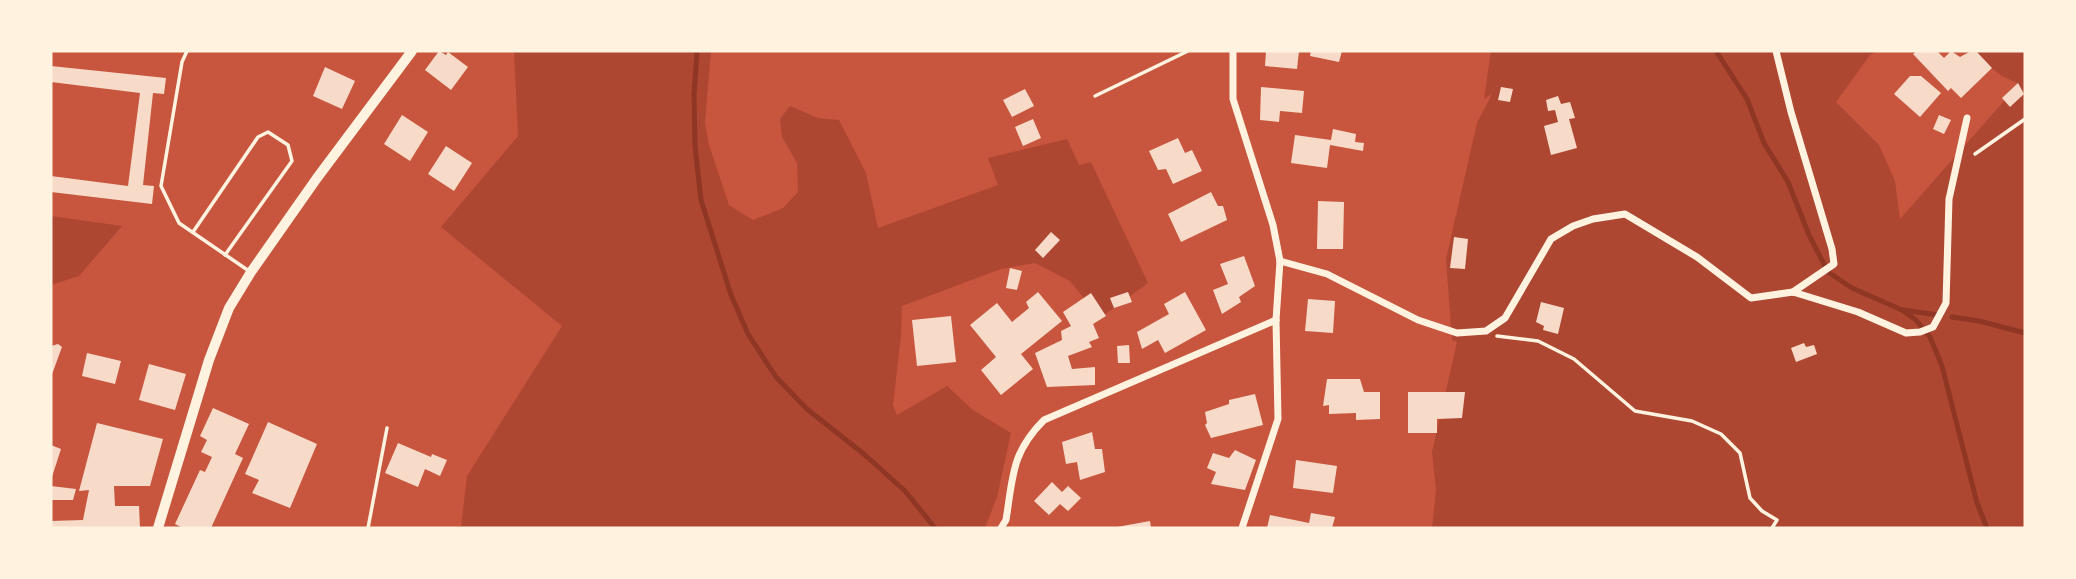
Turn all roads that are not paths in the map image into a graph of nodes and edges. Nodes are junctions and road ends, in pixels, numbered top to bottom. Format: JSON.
{"nodes":[{"id":1,"x":187,"y":51,"type":"edge"},
{"id":2,"x":412,"y":51,"type":"edge"},
{"id":3,"x":1188,"y":51,"type":"edge"},
{"id":4,"x":1233,"y":51,"type":"edge"},
{"id":5,"x":1776,"y":51,"type":"edge"},
{"id":6,"x":1095,"y":96,"type":"dead end"},
{"id":7,"x":1967,"y":118,"type":"dead end"},
{"id":8,"x":193,"y":232,"type":"junction"},
{"id":9,"x":225,"y":255,"type":"junction"},
{"id":10,"x":1280,"y":261,"type":"junction"},
{"id":11,"x":251,"y":272,"type":"junction"},
{"id":12,"x":1793,"y":292,"type":"junction"},
{"id":13,"x":1276,"y":320,"type":"junction"},
{"id":14,"x":387,"y":428,"type":"dead end"},
{"id":15,"x":158,"y":528,"type":"edge"},
{"id":16,"x":368,"y":528,"type":"edge"},
{"id":17,"x":1001,"y":528,"type":"edge"},
{"id":18,"x":1242,"y":528,"type":"edge"}],
"edges":[{"from":1,"to":8,"type":"lane"},
{"from":2,"to":11,"type":"street"},
{"from":3,"to":6,"type":"lane"},
{"from":4,"to":10,"type":"street"},
{"from":5,"to":12,"type":"street"},
{"from":7,"to":12,"type":"street"},
{"from":8,"to":9,"type":"lane"},
{"from":8,"to":9,"type":"lane"},
{"from":9,"to":11,"type":"lane"},
{"from":10,"to":12,"type":"street"},
{"from":10,"to":13,"type":"street"},
{"from":11,"to":15,"type":"street"},
{"from":13,"to":17,"type":"street"},
{"from":13,"to":18,"type":"street"},
{"from":14,"to":16,"type":"lane"}]}
